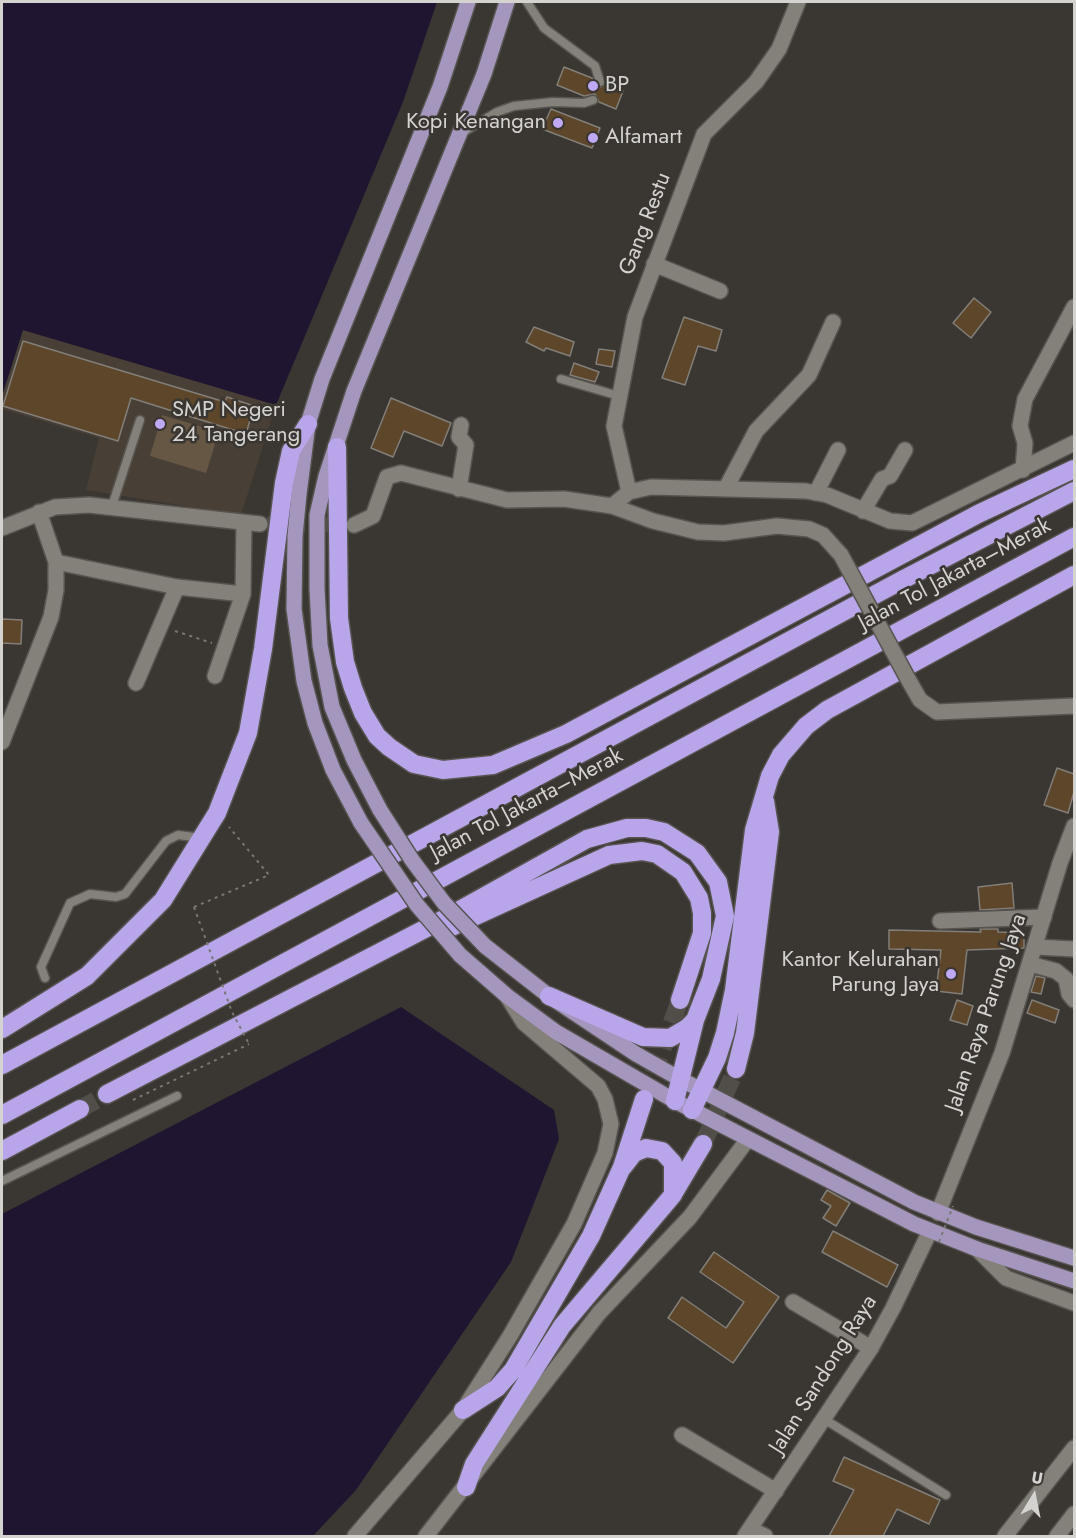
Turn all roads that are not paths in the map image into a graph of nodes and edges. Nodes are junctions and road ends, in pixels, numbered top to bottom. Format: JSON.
{"nodes":[{"id":1,"x":468,"y":2,"type":"edge"},
{"id":2,"x":507,"y":2,"type":"edge"},
{"id":3,"x":527,"y":2,"type":"edge"},
{"id":4,"x":798,"y":2,"type":"edge"},
{"id":5,"x":600,"y":82,"type":"dead end"},
{"id":6,"x":593,"y":100,"type":"dead end"},
{"id":7,"x":459,"y":134,"type":"junction"},
{"id":8,"x":654,"y":264,"type":"junction"},
{"id":9,"x":720,"y":291,"type":"dead end"},
{"id":10,"x":1074,"y":308,"type":"edge"},
{"id":11,"x":833,"y":322,"type":"dead end"},
{"id":12,"x":561,"y":379,"type":"dead end"},
{"id":13,"x":619,"y":396,"type":"junction"},
{"id":14,"x":140,"y":420,"type":"dead end"},
{"id":15,"x":308,"y":424,"type":"junction"},
{"id":16,"x":461,"y":425,"type":"dead end"},
{"id":17,"x":1074,"y":443,"type":"edge"},
{"id":18,"x":337,"y":447,"type":"junction"},
{"id":19,"x":838,"y":450,"type":"dead end"},
{"id":20,"x":905,"y":450,"type":"dead end"},
{"id":21,"x":1074,"y":469,"type":"edge"},
{"id":22,"x":1023,"y":470,"type":"junction"},
{"id":23,"x":726,"y":488,"type":"junction"},
{"id":24,"x":459,"y":489,"type":"junction"},
{"id":25,"x":1074,"y":491,"type":"edge"},
{"id":26,"x":629,"y":492,"type":"junction"},
{"id":27,"x":816,"y":493,"type":"junction"},
{"id":28,"x":112,"y":506,"type":"junction"},
{"id":29,"x":612,"y":506,"type":"junction"},
{"id":30,"x":863,"y":511,"type":"junction"},
{"id":31,"x":39,"y":512,"type":"junction"},
{"id":32,"x":244,"y":523,"type":"junction"},
{"id":33,"x":260,"y":524,"type":"tunnel mouth"},
{"id":34,"x":354,"y":525,"type":"tunnel mouth"},
{"id":35,"x":2,"y":528,"type":"edge"},
{"id":36,"x":1074,"y":537,"type":"edge"},
{"id":37,"x":56,"y":562,"type":"junction"},
{"id":38,"x":1074,"y":575,"type":"edge"},
{"id":39,"x":904,"y":579,"type":"junction"},
{"id":40,"x":177,"y":587,"type":"junction"},
{"id":41,"x":243,"y":594,"type":"junction"},
{"id":42,"x":679,"y":671,"type":"junction"},
{"id":43,"x":215,"y":676,"type":"dead end"},
{"id":44,"x":136,"y":683,"type":"dead end"},
{"id":45,"x":1074,"y":706,"type":"edge"},
{"id":46,"x":2,"y":742,"type":"edge"},
{"id":47,"x":764,"y":799,"type":"junction"},
{"id":48,"x":1074,"y":826,"type":"edge"},
{"id":49,"x":202,"y":838,"type":"junction"},
{"id":50,"x":1044,"y":917,"type":"junction"},
{"id":51,"x":940,"y":921,"type":"dead end"},
{"id":52,"x":1035,"y":947,"type":"junction"},
{"id":53,"x":1074,"y":949,"type":"edge"},
{"id":54,"x":1030,"y":964,"type":"junction"},
{"id":55,"x":45,"y":978,"type":"dead end"},
{"id":56,"x":301,"y":993,"type":"junction"},
{"id":57,"x":507,"y":996,"type":"junction"},
{"id":58,"x":549,"y":996,"type":"junction"},
{"id":59,"x":680,"y":1000,"type":"tunnel mouth"},
{"id":60,"x":1074,"y":1000,"type":"edge"},
{"id":61,"x":695,"y":1020,"type":"junction"},
{"id":62,"x":2,"y":1029,"type":"edge"},
{"id":63,"x":2,"y":1065,"type":"edge"},
{"id":64,"x":736,"y":1069,"type":"tunnel mouth"},
{"id":65,"x":680,"y":1079,"type":"junction"},
{"id":66,"x":702,"y":1090,"type":"junction"},
{"id":67,"x":108,"y":1094,"type":"tunnel mouth"},
{"id":68,"x":177,"y":1096,"type":"dead end"},
{"id":69,"x":644,"y":1099,"type":"tunnel mouth"},
{"id":70,"x":675,"y":1101,"type":"junction"},
{"id":71,"x":80,"y":1109,"type":"tunnel mouth"},
{"id":72,"x":692,"y":1110,"type":"junction"},
{"id":73,"x":2,"y":1115,"type":"edge"},
{"id":74,"x":748,"y":1139,"type":"junction"},
{"id":75,"x":703,"y":1144,"type":"tunnel mouth"},
{"id":76,"x":2,"y":1151,"type":"edge"},
{"id":77,"x":622,"y":1167,"type":"junction"},
{"id":78,"x":2,"y":1182,"type":"edge"},
{"id":79,"x":672,"y":1196,"type":"junction"},
{"id":80,"x":938,"y":1213,"type":"junction"},
{"id":81,"x":935,"y":1237,"type":"junction"},
{"id":82,"x":977,"y":1249,"type":"junction"},
{"id":83,"x":1074,"y":1258,"type":"edge"},
{"id":84,"x":1074,"y":1281,"type":"edge"},
{"id":85,"x":793,"y":1302,"type":"dead end"},
{"id":86,"x":1074,"y":1303,"type":"edge"},
{"id":87,"x":871,"y":1348,"type":"junction"},
{"id":88,"x":463,"y":1410,"type":"junction"},
{"id":89,"x":824,"y":1419,"type":"junction"},
{"id":90,"x":682,"y":1435,"type":"dead end"},
{"id":91,"x":1074,"y":1448,"type":"edge"},
{"id":92,"x":466,"y":1487,"type":"junction"},
{"id":93,"x":776,"y":1491,"type":"junction"},
{"id":94,"x":946,"y":1495,"type":"dead end"},
{"id":95,"x":1074,"y":1514,"type":"edge"},
{"id":96,"x":747,"y":1533,"type":"edge"},
{"id":97,"x":355,"y":1536,"type":"edge"},
{"id":98,"x":426,"y":1536,"type":"edge"},
{"id":99,"x":765,"y":1536,"type":"edge"},
{"id":100,"x":1005,"y":1536,"type":"edge"},
{"id":101,"x":1057,"y":1536,"type":"edge"}],
"edges":[{"from":1,"to":15,"type":"main road"},
{"from":2,"to":7,"type":"main road"},
{"from":3,"to":5,"type":"lane"},
{"from":4,"to":8,"type":"street","name":"Gang Restu"},
{"from":6,"to":7,"type":"lane"},
{"from":7,"to":18,"type":"main road"},
{"from":8,"to":9,"type":"street"},
{"from":8,"to":13,"type":"street","name":"Gang Restu"},
{"from":10,"to":22,"type":"street"},
{"from":11,"to":23,"type":"street"},
{"from":12,"to":13,"type":"lane"},
{"from":13,"to":26,"type":"street","name":"Gang Restu"},
{"from":14,"to":28,"type":"lane"},
{"from":15,"to":49,"type":"highway"},
{"from":15,"to":57,"type":"main road","bridge":true},
{"from":16,"to":24,"type":"street"},
{"from":17,"to":22,"type":"street"},
{"from":18,"to":42,"type":"highway"},
{"from":18,"to":58,"type":"main road","bridge":true},
{"from":19,"to":27,"type":"street"},
{"from":20,"to":30,"type":"street"},
{"from":21,"to":42,"type":"highway"},
{"from":22,"to":30,"type":"street"},
{"from":23,"to":26,"type":"street"},
{"from":23,"to":27,"type":"street"},
{"from":24,"to":29,"type":"street"},
{"from":24,"to":34,"type":"street"},
{"from":25,"to":39,"type":"highway","name":"Jalan Tol Jakarta–Merak"},
{"from":26,"to":29,"type":"street"},
{"from":27,"to":30,"type":"street"},
{"from":28,"to":31,"type":"street"},
{"from":28,"to":32,"type":"street"},
{"from":29,"to":45,"type":"street","bridge":true},
{"from":31,"to":35,"type":"street"},
{"from":31,"to":37,"type":"street"},
{"from":32,"to":33,"type":"street"},
{"from":32,"to":41,"type":"street"},
{"from":36,"to":73,"type":"highway","name":"Jalan Tol Jakarta–Merak"},
{"from":37,"to":40,"type":"street"},
{"from":37,"to":46,"type":"street"},
{"from":38,"to":47,"type":"highway"},
{"from":39,"to":42,"type":"highway"},
{"from":39,"to":63,"type":"highway","name":"Jalan Tol Jakarta–Merak"},
{"from":40,"to":41,"type":"street"},
{"from":40,"to":44,"type":"street"},
{"from":41,"to":43,"type":"street"},
{"from":47,"to":64,"type":"highway"},
{"from":47,"to":66,"type":"highway"},
{"from":48,"to":50,"type":"street","name":"Jalan Raya Parung Jaya"},
{"from":49,"to":55,"type":"lane"},
{"from":49,"to":62,"type":"highway"},
{"from":50,"to":51,"type":"street"},
{"from":50,"to":52,"type":"street","name":"Jalan Raya Parung Jaya"},
{"from":52,"to":53,"type":"street"},
{"from":52,"to":54,"type":"street","name":"Jalan Raya Parung Jaya"},
{"from":54,"to":60,"type":"street"},
{"from":54,"to":80,"type":"street","name":"Jalan Raya Parung Jaya"},
{"from":56,"to":59,"type":"highway"},
{"from":56,"to":61,"type":"highway"},
{"from":56,"to":67,"type":"highway"},
{"from":57,"to":70,"type":"main road"},
{"from":57,"to":88,"type":"street"},
{"from":58,"to":61,"type":"highway"},
{"from":58,"to":65,"type":"main road"},
{"from":61,"to":65,"type":"highway"},
{"from":65,"to":66,"type":"main road"},
{"from":65,"to":70,"type":"highway"},
{"from":66,"to":72,"type":"highway"},
{"from":66,"to":80,"type":"main road"},
{"from":68,"to":78,"type":"lane"},
{"from":69,"to":77,"type":"highway"},
{"from":70,"to":72,"type":"main road"},
{"from":71,"to":76,"type":"highway"},
{"from":72,"to":74,"type":"main road"},
{"from":74,"to":81,"type":"main road"},
{"from":74,"to":92,"type":"street"},
{"from":75,"to":79,"type":"highway"},
{"from":77,"to":79,"type":"highway"},
{"from":77,"to":88,"type":"highway"},
{"from":79,"to":92,"type":"highway"},
{"from":80,"to":83,"type":"main road"},
{"from":81,"to":82,"type":"main road"},
{"from":81,"to":87,"type":"street","name":"Jalan Sandong Raya"},
{"from":82,"to":84,"type":"main road"},
{"from":82,"to":86,"type":"street"},
{"from":85,"to":87,"type":"street"},
{"from":87,"to":89,"type":"street","name":"Jalan Sandong Raya"},
{"from":88,"to":97,"type":"street"},
{"from":89,"to":93,"type":"street","name":"Jalan Sandong Raya"},
{"from":89,"to":94,"type":"lane"},
{"from":90,"to":93,"type":"street"},
{"from":91,"to":100,"type":"street"},
{"from":92,"to":98,"type":"street"},
{"from":93,"to":96,"type":"street","name":"Jalan Sandong Raya"},
{"from":95,"to":101,"type":"street"},
{"from":96,"to":99,"type":"street"}]}
